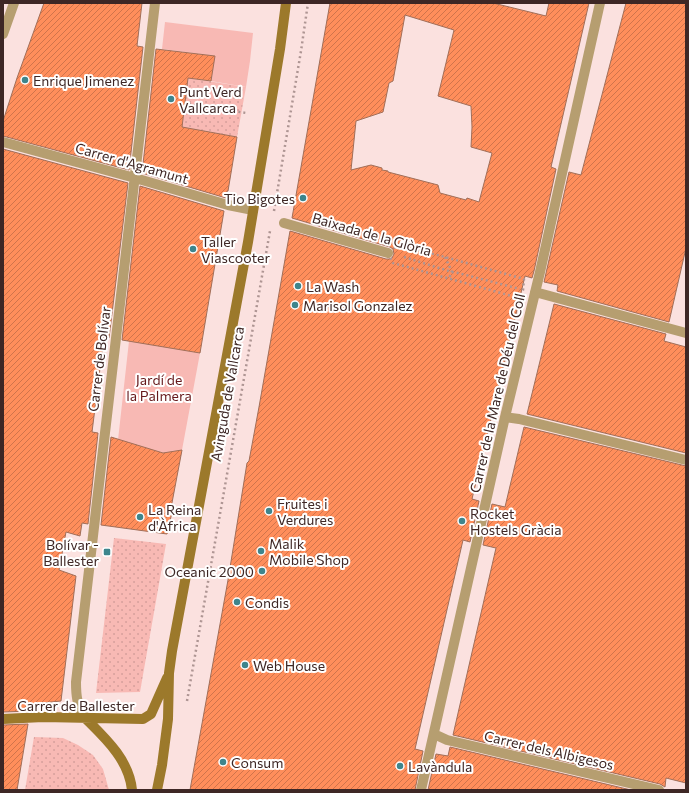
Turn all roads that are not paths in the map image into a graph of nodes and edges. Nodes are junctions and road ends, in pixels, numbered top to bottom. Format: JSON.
{"nodes":[{"id":1,"x":14,"y":3,"type":"edge"},
{"id":2,"x":155,"y":3,"type":"edge"},
{"id":3,"x":286,"y":3,"type":"edge"},
{"id":4,"x":600,"y":3,"type":"edge"},
{"id":5,"x":3,"y":34,"type":"edge"},
{"id":6,"x":3,"y":142,"type":"edge"},
{"id":7,"x":135,"y":178,"type":"junction"},
{"id":8,"x":253,"y":210,"type":"junction"},
{"id":9,"x":284,"y":223,"type":"dead end"},
{"id":10,"x":392,"y":254,"type":"dead end"},
{"id":11,"x":535,"y":292,"type":"junction"},
{"id":12,"x":686,"y":331,"type":"edge"},
{"id":13,"x":505,"y":417,"type":"junction"},
{"id":14,"x":686,"y":460,"type":"edge"},
{"id":15,"x":169,"y":673,"type":"junction"},
{"id":16,"x":84,"y":717,"type":"junction"},
{"id":17,"x":3,"y":719,"type":"edge"},
{"id":18,"x":434,"y":734,"type":"junction"},
{"id":19,"x":132,"y":790,"type":"edge"},
{"id":20,"x":157,"y":790,"type":"edge"},
{"id":21,"x":421,"y":790,"type":"edge"},
{"id":22,"x":659,"y":790,"type":"edge"}],
"edges":[{"from":1,"to":5,"type":"street"},
{"from":2,"to":7,"type":"street","name":"Carrer de Bolívar"},
{"from":3,"to":8,"type":"main road","name":"Avinguda de Vallcarca"},
{"from":4,"to":11,"type":"street","name":"Carrer de la Mare de Déu del Coll"},
{"from":6,"to":7,"type":"street","name":"Carrer d'Agramunt"},
{"from":7,"to":8,"type":"street","name":"Carrer d'Agramunt"},
{"from":7,"to":16,"type":"street","name":"Carrer de Bolívar"},
{"from":8,"to":15,"type":"main road","name":"Avinguda de Vallcarca"},
{"from":9,"to":10,"type":"street","name":"Baixada de la Glòria"},
{"from":11,"to":12,"type":"street"},
{"from":11,"to":13,"type":"street","name":"Carrer de la Mare de Déu del Coll"},
{"from":13,"to":14,"type":"street"},
{"from":13,"to":18,"type":"street","name":"Carrer de la Mare de Déu del Coll"},
{"from":15,"to":16,"type":"main road","name":"Carrer de Ballester"},
{"from":15,"to":20,"type":"main road","name":"Avinguda de Vallcarca"},
{"from":16,"to":17,"type":"main road","name":"Carrer de Ballester"},
{"from":16,"to":19,"type":"main road"},
{"from":18,"to":21,"type":"street","name":"Carrer de la Mare de Déu del Coll"},
{"from":18,"to":22,"type":"street","name":"Carrer dels Albigesos"}]}
